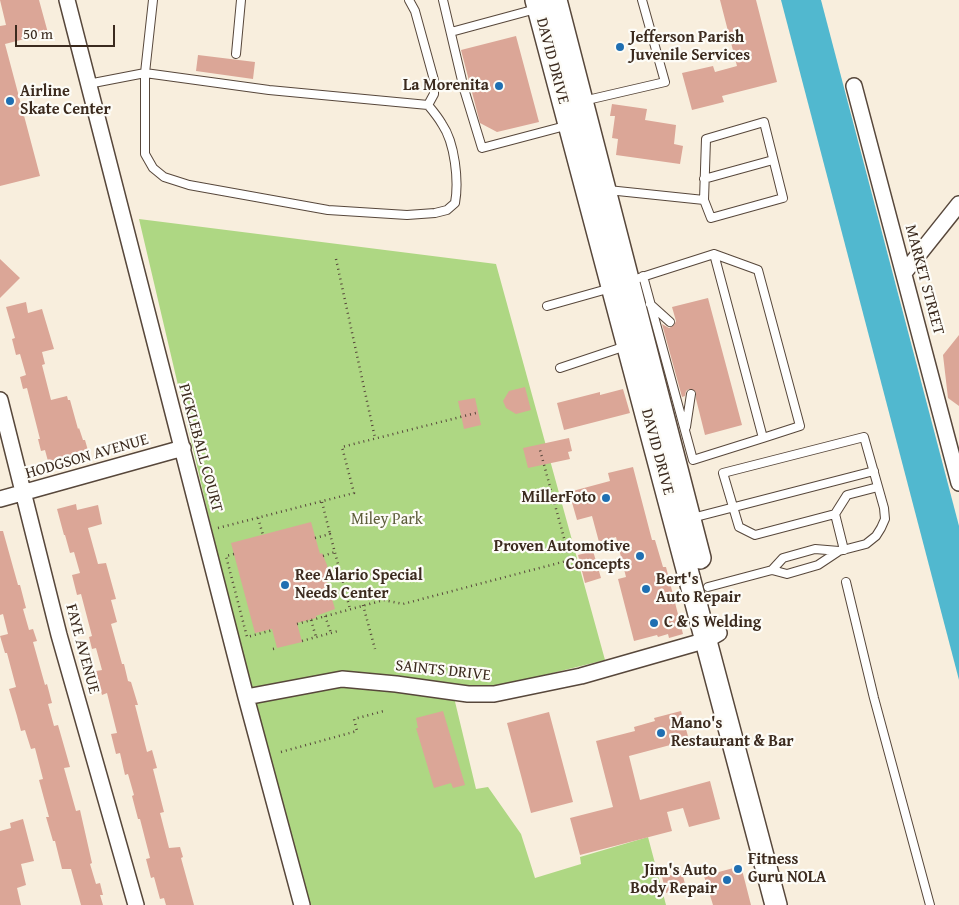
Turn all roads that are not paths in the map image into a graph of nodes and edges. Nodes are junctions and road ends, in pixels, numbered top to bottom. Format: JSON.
{"nodes":[{"id":1,"x":67,"y":0,"type":"edge"},
{"id":2,"x":153,"y":0,"type":"edge"},
{"id":3,"x":240,"y":0,"type":"edge"},
{"id":4,"x":409,"y":0,"type":"edge"},
{"id":5,"x":443,"y":0,"type":"edge"},
{"id":6,"x":642,"y":0,"type":"edge"},
{"id":7,"x":544,"y":3,"type":"edge"},
{"id":8,"x":451,"y":32,"type":"junction"},
{"id":9,"x":236,"y":54,"type":"dead end"},
{"id":10,"x":144,"y":73,"type":"junction"},
{"id":11,"x":88,"y":84,"type":"junction"},
{"id":12,"x":854,"y":86,"type":"dead end"},
{"id":13,"x":584,"y":101,"type":"junction"},
{"id":14,"x":428,"y":105,"type":"junction"},
{"id":15,"x":569,"y":125,"type":"junction"},
{"id":16,"x":773,"y":160,"type":"junction"},
{"id":17,"x":704,"y":179,"type":"junction"},
{"id":18,"x":606,"y":190,"type":"junction"},
{"id":19,"x":704,"y":200,"type":"junction"},
{"id":20,"x":959,"y":204,"type":"edge"},
{"id":21,"x":714,"y":254,"type":"junction"},
{"id":22,"x":904,"y":273,"type":"junction"},
{"id":23,"x":628,"y":281,"type":"junction"},
{"id":24,"x":650,"y":304,"type":"junction"},
{"id":25,"x":547,"y":306,"type":"dead end"},
{"id":26,"x":670,"y":322,"type":"dead end"},
{"id":27,"x":628,"y":346,"type":"junction"},
{"id":28,"x":560,"y":368,"type":"dead end"},
{"id":29,"x":691,"y":394,"type":"dead end"},
{"id":30,"x":0,"y":400,"type":"edge"},
{"id":31,"x":685,"y":431,"type":"junction"},
{"id":32,"x":763,"y":438,"type":"junction"},
{"id":33,"x":183,"y":448,"type":"junction"},
{"id":34,"x":685,"y":463,"type":"junction"},
{"id":35,"x":874,"y":471,"type":"junction"},
{"id":36,"x":959,"y":483,"type":"edge"},
{"id":37,"x":878,"y":487,"type":"junction"},
{"id":38,"x":24,"y":492,"type":"junction"},
{"id":39,"x":0,"y":499,"type":"edge"},
{"id":40,"x":733,"y":507,"type":"junction"},
{"id":41,"x":835,"y":514,"type":"junction"},
{"id":42,"x":690,"y":518,"type":"junction"},
{"id":43,"x":842,"y":550,"type":"junction"},
{"id":44,"x":772,"y":570,"type":"junction"},
{"id":45,"x":846,"y":582,"type":"dead end"},
{"id":46,"x":708,"y":587,"type":"junction"},
{"id":47,"x":713,"y":636,"type":"junction"},
{"id":48,"x":246,"y":697,"type":"junction"},
{"id":49,"x":136,"y":905,"type":"edge"},
{"id":50,"x":302,"y":905,"type":"edge"},
{"id":51,"x":776,"y":905,"type":"edge"},
{"id":52,"x":789,"y":905,"type":"edge"},
{"id":53,"x":930,"y":905,"type":"edge"}],
"edges":[{"from":1,"to":11,"type":"street","name":"PICKLEBALL COURT"},
{"from":2,"to":10,"type":"lane"},
{"from":3,"to":9,"type":"lane"},
{"from":4,"to":14,"type":"lane"},
{"from":5,"to":8,"type":"lane"},
{"from":6,"to":13,"type":"lane"},
{"from":7,"to":8,"type":"lane"},
{"from":7,"to":13,"type":"main road","name":"DAVID DRIVE"},
{"from":7,"to":15,"type":"main road","name":"DAVID DRIVE"},
{"from":8,"to":15,"type":"lane"},
{"from":10,"to":11,"type":"lane"},
{"from":10,"to":14,"type":"lane"},
{"from":10,"to":14,"type":"lane"},
{"from":11,"to":33,"type":"street","name":"PICKLEBALL COURT"},
{"from":12,"to":22,"type":"street","name":"MARKET STREET"},
{"from":13,"to":18,"type":"main road","name":"DAVID DRIVE"},
{"from":15,"to":23,"type":"main road","name":"DAVID DRIVE"},
{"from":16,"to":17,"type":"lane"},
{"from":16,"to":17,"type":"lane"},
{"from":16,"to":19,"type":"lane"},
{"from":17,"to":19,"type":"lane"},
{"from":18,"to":19,"type":"lane"},
{"from":18,"to":23,"type":"main road","name":"DAVID DRIVE"},
{"from":20,"to":22,"type":"street"},
{"from":21,"to":23,"type":"lane"},
{"from":21,"to":32,"type":"lane"},
{"from":21,"to":32,"type":"lane"},
{"from":22,"to":36,"type":"street","name":"MARKET STREET"},
{"from":23,"to":24,"type":"lane"},
{"from":23,"to":25,"type":"lane"},
{"from":23,"to":27,"type":"main road","name":"DAVID DRIVE"},
{"from":23,"to":34,"type":"main road","name":"DAVID DRIVE"},
{"from":24,"to":26,"type":"lane"},
{"from":24,"to":31,"type":"lane"},
{"from":27,"to":28,"type":"lane"},
{"from":27,"to":47,"type":"main road","name":"DAVID DRIVE"},
{"from":29,"to":31,"type":"lane"},
{"from":30,"to":38,"type":"street","name":"FAYE AVENUE"},
{"from":31,"to":34,"type":"lane"},
{"from":32,"to":34,"type":"lane"},
{"from":33,"to":38,"type":"street","name":"HODGSON AVENUE"},
{"from":33,"to":48,"type":"street","name":"PICKLEBALL COURT"},
{"from":34,"to":42,"type":"main road","name":"DAVID DRIVE"},
{"from":35,"to":37,"type":"lane"},
{"from":35,"to":40,"type":"lane"},
{"from":35,"to":40,"type":"lane"},
{"from":37,"to":41,"type":"lane"},
{"from":37,"to":43,"type":"lane"},
{"from":38,"to":39,"type":"street","name":"HODGSON AVENUE"},
{"from":38,"to":49,"type":"street","name":"FAYE AVENUE"},
{"from":40,"to":41,"type":"lane"},
{"from":40,"to":42,"type":"lane"},
{"from":41,"to":43,"type":"lane"},
{"from":42,"to":46,"type":"main road","name":"DAVID DRIVE"},
{"from":43,"to":44,"type":"lane"},
{"from":43,"to":44,"type":"lane"},
{"from":44,"to":46,"type":"lane"},
{"from":45,"to":53,"type":"lane"},
{"from":46,"to":47,"type":"main road","name":"DAVID DRIVE"},
{"from":47,"to":48,"type":"street","name":"SAINTS DRIVE"},
{"from":47,"to":51,"type":"main road","name":"DAVID DRIVE"},
{"from":47,"to":52,"type":"main road","name":"DAVID DRIVE"},
{"from":48,"to":50,"type":"street","name":"PICKLEBALL COURT"}]}
